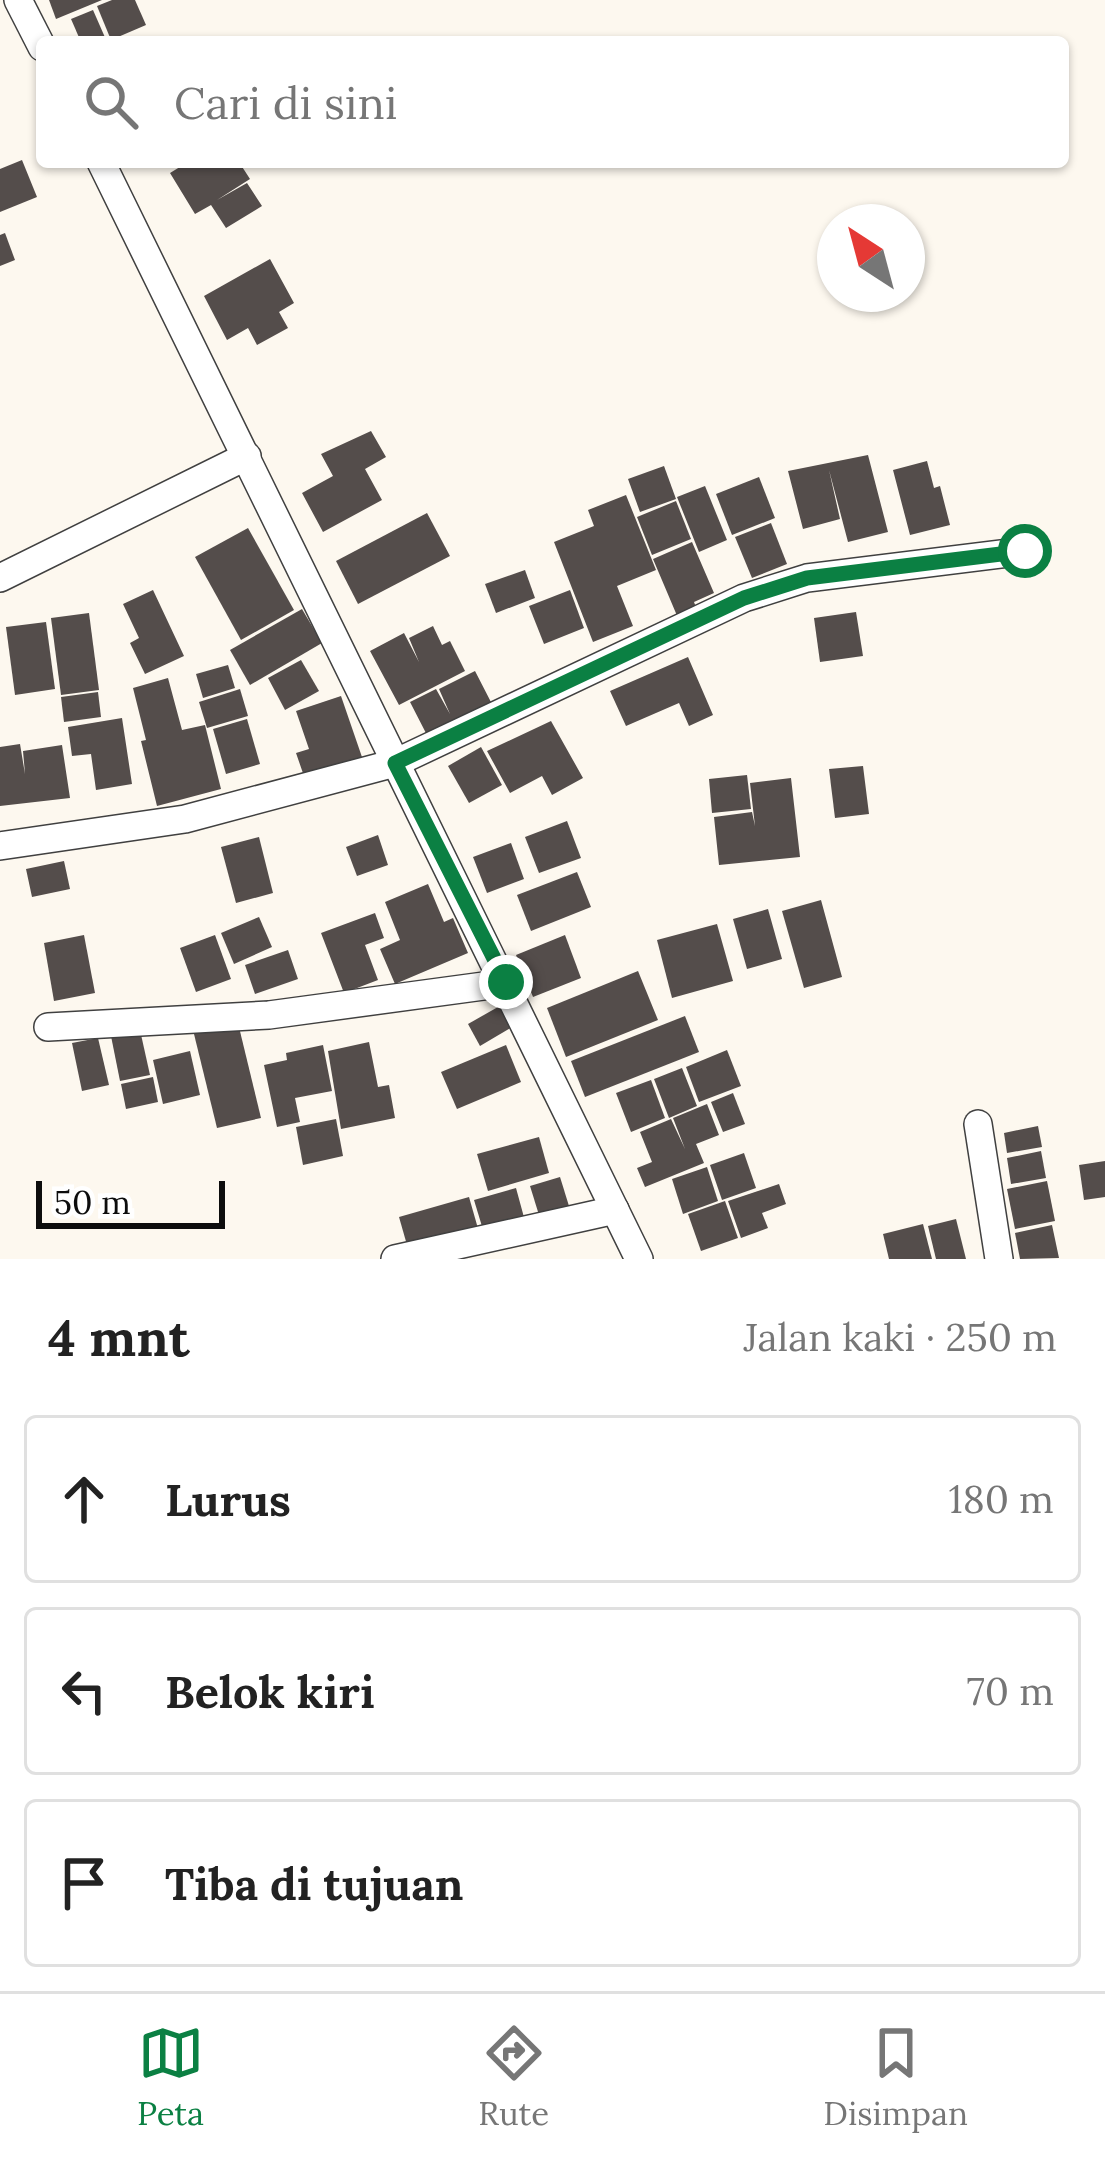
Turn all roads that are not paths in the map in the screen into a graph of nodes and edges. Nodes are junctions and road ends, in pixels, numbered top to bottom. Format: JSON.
{"nodes":[{"id":1,"x":18,"y":0,"type":"edge"},
{"id":2,"x":37,"y":36,"type":"edge"},
{"id":3,"x":104,"y":168,"type":"edge"},
{"id":4,"x":248,"y":456,"type":"junction"},
{"id":5,"x":1025,"y":551,"type":"dead end"},
{"id":6,"x":0,"y":578,"type":"edge"},
{"id":7,"x":395,"y":763,"type":"junction"},
{"id":8,"x":0,"y":846,"type":"edge"},
{"id":9,"x":506,"y":982,"type":"junction"},
{"id":10,"x":47,"y":1027,"type":"dead end"},
{"id":11,"x":978,"y":1124,"type":"dead end"},
{"id":12,"x":615,"y":1210,"type":"junction"},
{"id":13,"x":395,"y":1259,"type":"edge"},
{"id":14,"x":639,"y":1259,"type":"edge"},
{"id":15,"x":999,"y":1259,"type":"edge"}],
"edges":[{"from":1,"to":2,"type":"street"},
{"from":3,"to":4,"type":"street"},
{"from":4,"to":6,"type":"street"},
{"from":4,"to":7,"type":"street"},
{"from":5,"to":7,"type":"street"},
{"from":7,"to":8,"type":"street"},
{"from":7,"to":9,"type":"street"},
{"from":9,"to":10,"type":"street"},
{"from":9,"to":12,"type":"street"},
{"from":11,"to":15,"type":"street"},
{"from":12,"to":13,"type":"street"},
{"from":12,"to":14,"type":"street"}]}
